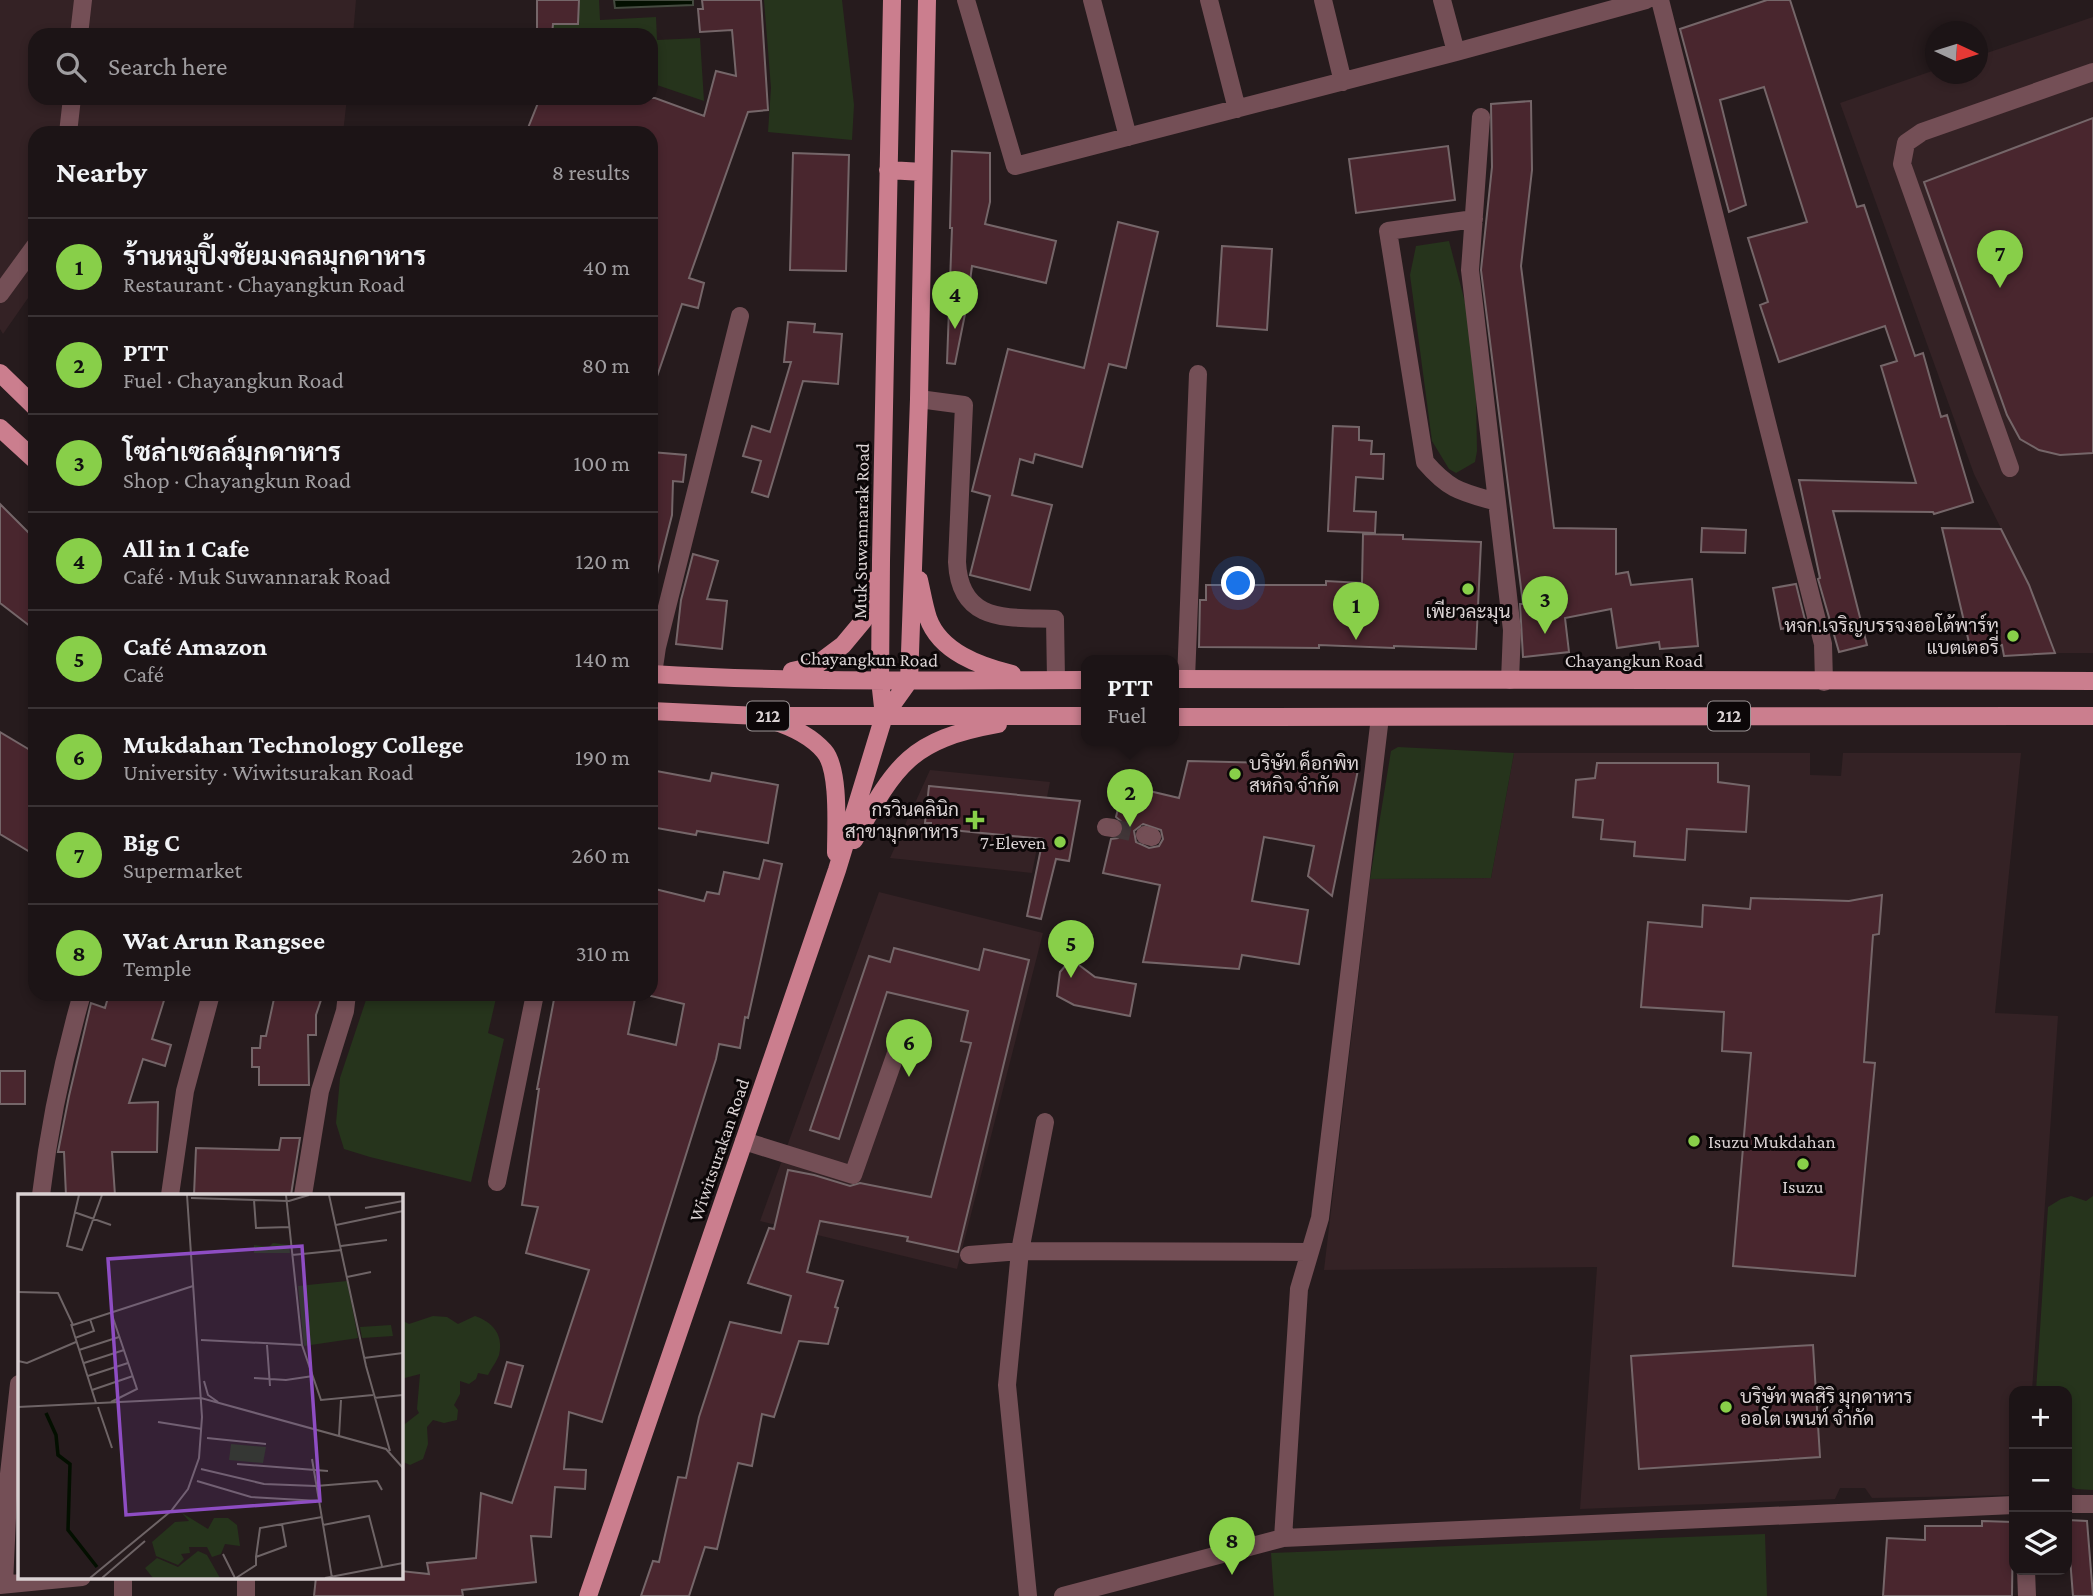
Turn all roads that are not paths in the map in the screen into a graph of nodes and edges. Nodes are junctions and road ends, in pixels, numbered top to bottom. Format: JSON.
{"nodes":[{"id":1,"x":83,"y":0,"type":"edge"},
{"id":2,"x":892,"y":0,"type":"edge"},
{"id":3,"x":927,"y":0,"type":"edge"},
{"id":4,"x":966,"y":0,"type":"edge"},
{"id":5,"x":1092,"y":0,"type":"edge"},
{"id":6,"x":1209,"y":0,"type":"edge"},
{"id":7,"x":1322,"y":0,"type":"edge"},
{"id":8,"x":1442,"y":0,"type":"edge"},
{"id":9,"x":1646,"y":0,"type":"edge"},
{"id":10,"x":1660,"y":0,"type":"edge"},
{"id":11,"x":80,"y":28,"type":"edge"},
{"id":12,"x":1456,"y":52,"type":"junction"},
{"id":13,"x":2093,"y":72,"type":"edge"},
{"id":14,"x":1343,"y":82,"type":"junction"},
{"id":15,"x":71,"y":105,"type":"edge"},
{"id":16,"x":1237,"y":109,"type":"junction"},
{"id":17,"x":1481,"y":117,"type":"dead end"},
{"id":18,"x":69,"y":126,"type":"edge"},
{"id":19,"x":1128,"y":137,"type":"junction"},
{"id":20,"x":888,"y":170,"type":"junction"},
{"id":21,"x":923,"y":172,"type":"junction"},
{"id":22,"x":1474,"y":219,"type":"junction"},
{"id":23,"x":28,"y":256,"type":"edge"},
{"id":24,"x":0,"y":294,"type":"edge"},
{"id":25,"x":740,"y":316,"type":"dead end"},
{"id":26,"x":0,"y":373,"type":"edge"},
{"id":27,"x":1198,"y":374,"type":"dead end"},
{"id":28,"x":919,"y":399,"type":"junction"},
{"id":29,"x":28,"y":400,"type":"edge"},
{"id":30,"x":0,"y":428,"type":"edge"},
{"id":31,"x":28,"y":454,"type":"edge"},
{"id":32,"x":2010,"y":468,"type":"dead end"},
{"id":33,"x":1497,"y":502,"type":"junction"},
{"id":34,"x":914,"y":556,"type":"junction"},
{"id":35,"x":881,"y":561,"type":"junction"},
{"id":36,"x":658,"y":643,"type":"edge"},
{"id":37,"x":658,"y":674,"type":"edge"},
{"id":38,"x":758,"y":679,"type":"junction"},
{"id":39,"x":1180,"y":679,"type":"edge"},
{"id":40,"x":880,"y":680,"type":"junction"},
{"id":41,"x":1047,"y":680,"type":"junction"},
{"id":42,"x":1081,"y":680,"type":"edge"},
{"id":43,"x":1510,"y":680,"type":"junction"},
{"id":44,"x":909,"y":681,"type":"junction"},
{"id":45,"x":2093,"y":681,"type":"edge"},
{"id":46,"x":1824,"y":682,"type":"junction"},
{"id":47,"x":658,"y":711,"type":"edge"},
{"id":48,"x":759,"y":716,"type":"junction"},
{"id":49,"x":884,"y":716,"type":"junction"},
{"id":50,"x":1043,"y":716,"type":"junction"},
{"id":51,"x":1081,"y":716,"type":"edge"},
{"id":52,"x":1179,"y":716,"type":"edge"},
{"id":53,"x":2093,"y":716,"type":"edge"},
{"id":54,"x":1380,"y":717,"type":"junction"},
{"id":55,"x":837,"y":870,"type":"junction"},
{"id":56,"x":80,"y":1001,"type":"edge"},
{"id":57,"x":209,"y":1001,"type":"edge"},
{"id":58,"x":346,"y":1001,"type":"edge"},
{"id":59,"x":534,"y":1001,"type":"edge"},
{"id":60,"x":901,"y":1039,"type":"dead end"},
{"id":61,"x":1045,"y":1122,"type":"dead end"},
{"id":62,"x":744,"y":1141,"type":"junction"},
{"id":63,"x":497,"y":1182,"type":"dead end"},
{"id":64,"x":41,"y":1194,"type":"edge"},
{"id":65,"x":170,"y":1194,"type":"edge"},
{"id":66,"x":303,"y":1194,"type":"edge"},
{"id":67,"x":1020,"y":1251,"type":"junction"},
{"id":68,"x":1309,"y":1252,"type":"junction"},
{"id":69,"x":969,"y":1255,"type":"dead end"},
{"id":70,"x":18,"y":1393,"type":"edge"},
{"id":71,"x":2072,"y":1504,"type":"edge"},
{"id":72,"x":2093,"y":1504,"type":"edge"},
{"id":73,"x":2009,"y":1505,"type":"edge"},
{"id":74,"x":1283,"y":1538,"type":"junction"},
{"id":75,"x":2026,"y":1575,"type":"edge"},
{"id":76,"x":72,"y":1578,"type":"edge"},
{"id":77,"x":123,"y":1578,"type":"edge"},
{"id":78,"x":246,"y":1578,"type":"edge"},
{"id":79,"x":2,"y":1585,"type":"edge"},
{"id":80,"x":124,"y":1596,"type":"edge"},
{"id":81,"x":246,"y":1596,"type":"edge"},
{"id":82,"x":588,"y":1596,"type":"edge"},
{"id":83,"x":1028,"y":1596,"type":"edge"},
{"id":84,"x":1063,"y":1596,"type":"edge"},
{"id":85,"x":2027,"y":1596,"type":"edge"}],
"edges":[{"from":1,"to":11,"type":"street"},
{"from":2,"to":20,"type":"main road","name":"Muk Suwannarak Road"},
{"from":3,"to":21,"type":"main road"},
{"from":4,"to":19,"type":"street"},
{"from":5,"to":19,"type":"street"},
{"from":6,"to":16,"type":"street"},
{"from":7,"to":14,"type":"street"},
{"from":8,"to":12,"type":"street"},
{"from":9,"to":12,"type":"street"},
{"from":10,"to":46,"type":"street"},
{"from":12,"to":14,"type":"street"},
{"from":13,"to":32,"type":"street"},
{"from":14,"to":16,"type":"street"},
{"from":15,"to":18,"type":"street"},
{"from":16,"to":19,"type":"street"},
{"from":17,"to":22,"type":"street"},
{"from":20,"to":21,"type":"main road"},
{"from":20,"to":35,"type":"main road","name":"Muk Suwannarak Road"},
{"from":21,"to":28,"type":"main road"},
{"from":22,"to":33,"type":"street"},
{"from":22,"to":33,"type":"street"},
{"from":23,"to":24,"type":"street"},
{"from":25,"to":36,"type":"street"},
{"from":26,"to":29,"type":"main road"},
{"from":27,"to":39,"type":"street"},
{"from":28,"to":34,"type":"main road"},
{"from":28,"to":41,"type":"street"},
{"from":30,"to":31,"type":"main road"},
{"from":33,"to":43,"type":"street"},
{"from":34,"to":41,"type":"main road"},
{"from":34,"to":44,"type":"main road"},
{"from":35,"to":38,"type":"main road"},
{"from":35,"to":40,"type":"main road","name":"Muk Suwannarak Road"},
{"from":37,"to":38,"type":"main road","name":"Chayangkun Road","number":"212"},
{"from":38,"to":40,"type":"main road","name":"Chayangkun Road","number":"212"},
{"from":39,"to":43,"type":"main road","name":"Chayangkun Road","number":"212"},
{"from":40,"to":44,"type":"main road","name":"Chayangkun Road","number":"212"},
{"from":40,"to":49,"type":"main road","name":"Muk Suwannarak Road"},
{"from":41,"to":42,"type":"main road","name":"Chayangkun Road","number":"212"},
{"from":41,"to":44,"type":"main road","name":"Chayangkun Road","number":"212"},
{"from":43,"to":46,"type":"main road","name":"Chayangkun Road","number":"212"},
{"from":44,"to":49,"type":"main road"},
{"from":45,"to":46,"type":"main road","name":"Chayangkun Road","number":"212"},
{"from":47,"to":48,"type":"main road","number":"212"},
{"from":48,"to":49,"type":"main road","number":"212"},
{"from":48,"to":55,"type":"main road"},
{"from":49,"to":50,"type":"main road","number":"212"},
{"from":49,"to":55,"type":"main road","name":"Wiwitsurakan Road"},
{"from":50,"to":51,"type":"main road","number":"212"},
{"from":50,"to":55,"type":"main road"},
{"from":52,"to":54,"type":"main road","number":"212"},
{"from":53,"to":54,"type":"main road","number":"212"},
{"from":54,"to":68,"type":"street"},
{"from":55,"to":62,"type":"main road","name":"Wiwitsurakan Road"},
{"from":56,"to":64,"type":"street"},
{"from":57,"to":65,"type":"street"},
{"from":58,"to":66,"type":"street"},
{"from":59,"to":63,"type":"street"},
{"from":60,"to":62,"type":"street"},
{"from":61,"to":67,"type":"street"},
{"from":62,"to":82,"type":"main road","name":"Wiwitsurakan Road"},
{"from":67,"to":68,"type":"street"},
{"from":67,"to":69,"type":"street"},
{"from":67,"to":83,"type":"street"},
{"from":68,"to":74,"type":"street"},
{"from":70,"to":79,"type":"street"},
{"from":71,"to":72,"type":"street"},
{"from":73,"to":74,"type":"street"},
{"from":74,"to":84,"type":"street"},
{"from":75,"to":85,"type":"street"},
{"from":76,"to":79,"type":"street"},
{"from":77,"to":80,"type":"street"},
{"from":78,"to":81,"type":"street"}]}
